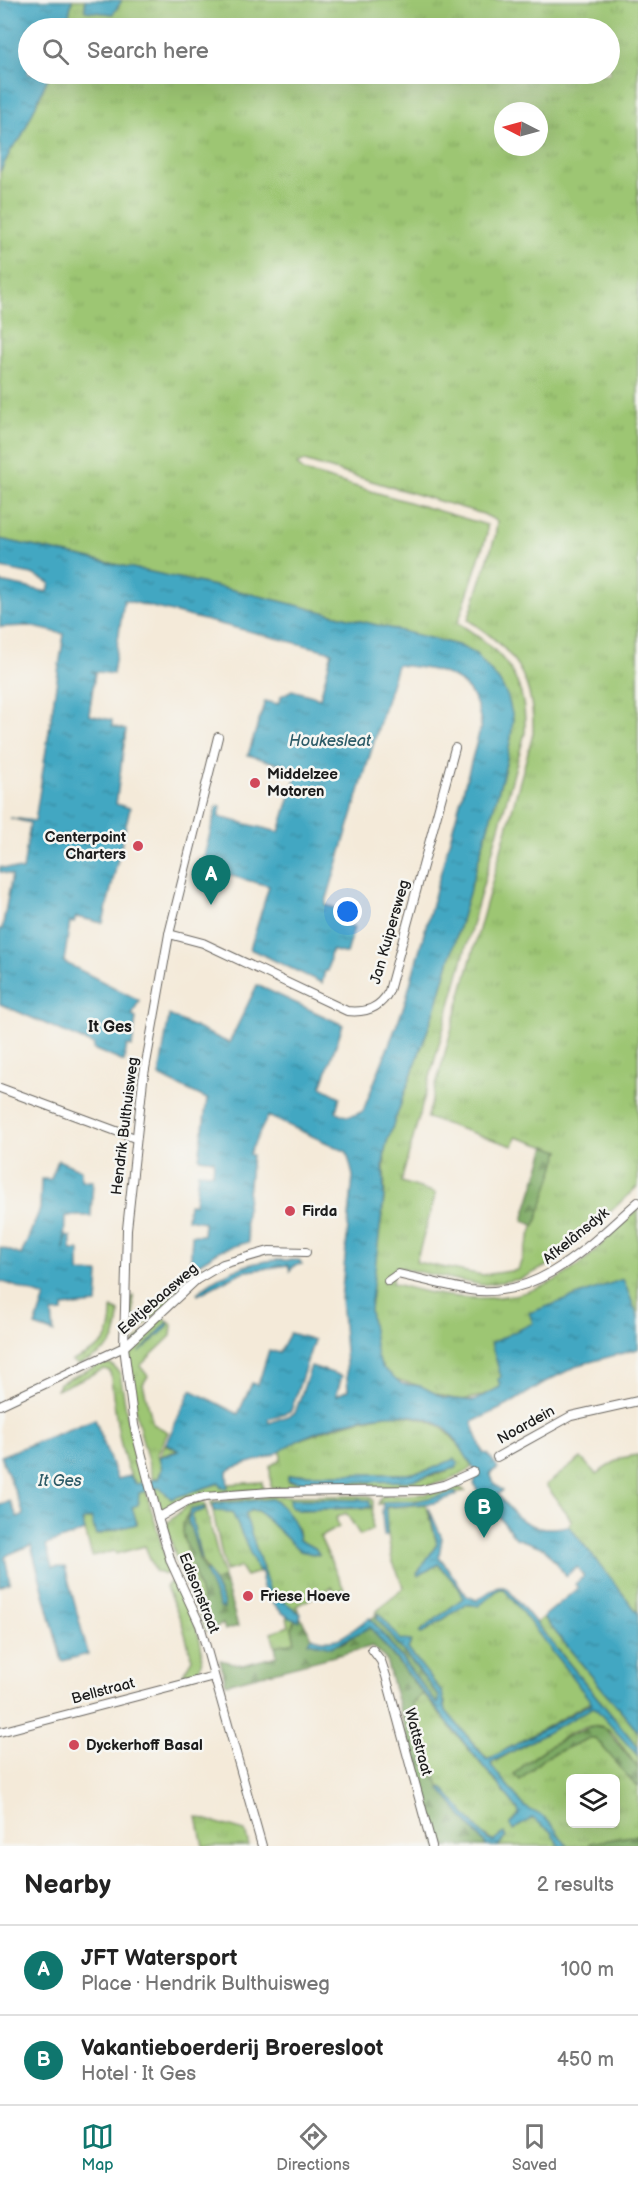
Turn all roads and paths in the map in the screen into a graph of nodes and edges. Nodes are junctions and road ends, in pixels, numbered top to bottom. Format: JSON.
{"nodes":[{"id":1,"x":218,"y":737,"type":"dead end"},
{"id":2,"x":455,"y":748,"type":"dead end"},
{"id":3,"x":169,"y":934,"type":"junction"},
{"id":4,"x":0,"y":1088,"type":"edge"},
{"id":5,"x":135,"y":1138,"type":"junction"},
{"id":6,"x":638,"y":1202,"type":"edge"},
{"id":7,"x":306,"y":1252,"type":"dead end"},
{"id":8,"x":388,"y":1281,"type":"dead end"},
{"id":9,"x":124,"y":1347,"type":"junction"},
{"id":10,"x":638,"y":1401,"type":"edge"},
{"id":11,"x":0,"y":1405,"type":"edge"},
{"id":12,"x":497,"y":1457,"type":"dead end"},
{"id":13,"x":473,"y":1472,"type":"dead end"},
{"id":14,"x":158,"y":1518,"type":"junction"},
{"id":15,"x":372,"y":1649,"type":"dead end"},
{"id":16,"x":214,"y":1676,"type":"junction"},
{"id":17,"x":0,"y":1732,"type":"edge"},
{"id":18,"x":262,"y":1846,"type":"edge"},
{"id":19,"x":432,"y":1846,"type":"edge"}],
"edges":[{"from":1,"to":3,"type":"street","name":"Hendrik Bulthuisweg"},
{"from":2,"to":3,"type":"street","name":"Jan Kuipersweg"},
{"from":3,"to":5,"type":"street","name":"Hendrik Bulthuisweg"},
{"from":4,"to":5,"type":"street"},
{"from":5,"to":9,"type":"street","name":"Hendrik Bulthuisweg"},
{"from":6,"to":8,"type":"street","name":"Afkelânsdyk"},
{"from":7,"to":9,"type":"street","name":"Eeltjebaasweg"},
{"from":9,"to":11,"type":"street","name":"Eeltjebaasweg"},
{"from":9,"to":14,"type":"street","name":"Edisonstraat"},
{"from":10,"to":12,"type":"street","name":"Noardein"},
{"from":13,"to":14,"type":"street"},
{"from":14,"to":16,"type":"street","name":"Edisonstraat"},
{"from":15,"to":19,"type":"street","name":"Wattstraat"},
{"from":16,"to":17,"type":"street","name":"Bellstraat"},
{"from":16,"to":18,"type":"street","name":"Edisonstraat"}]}
